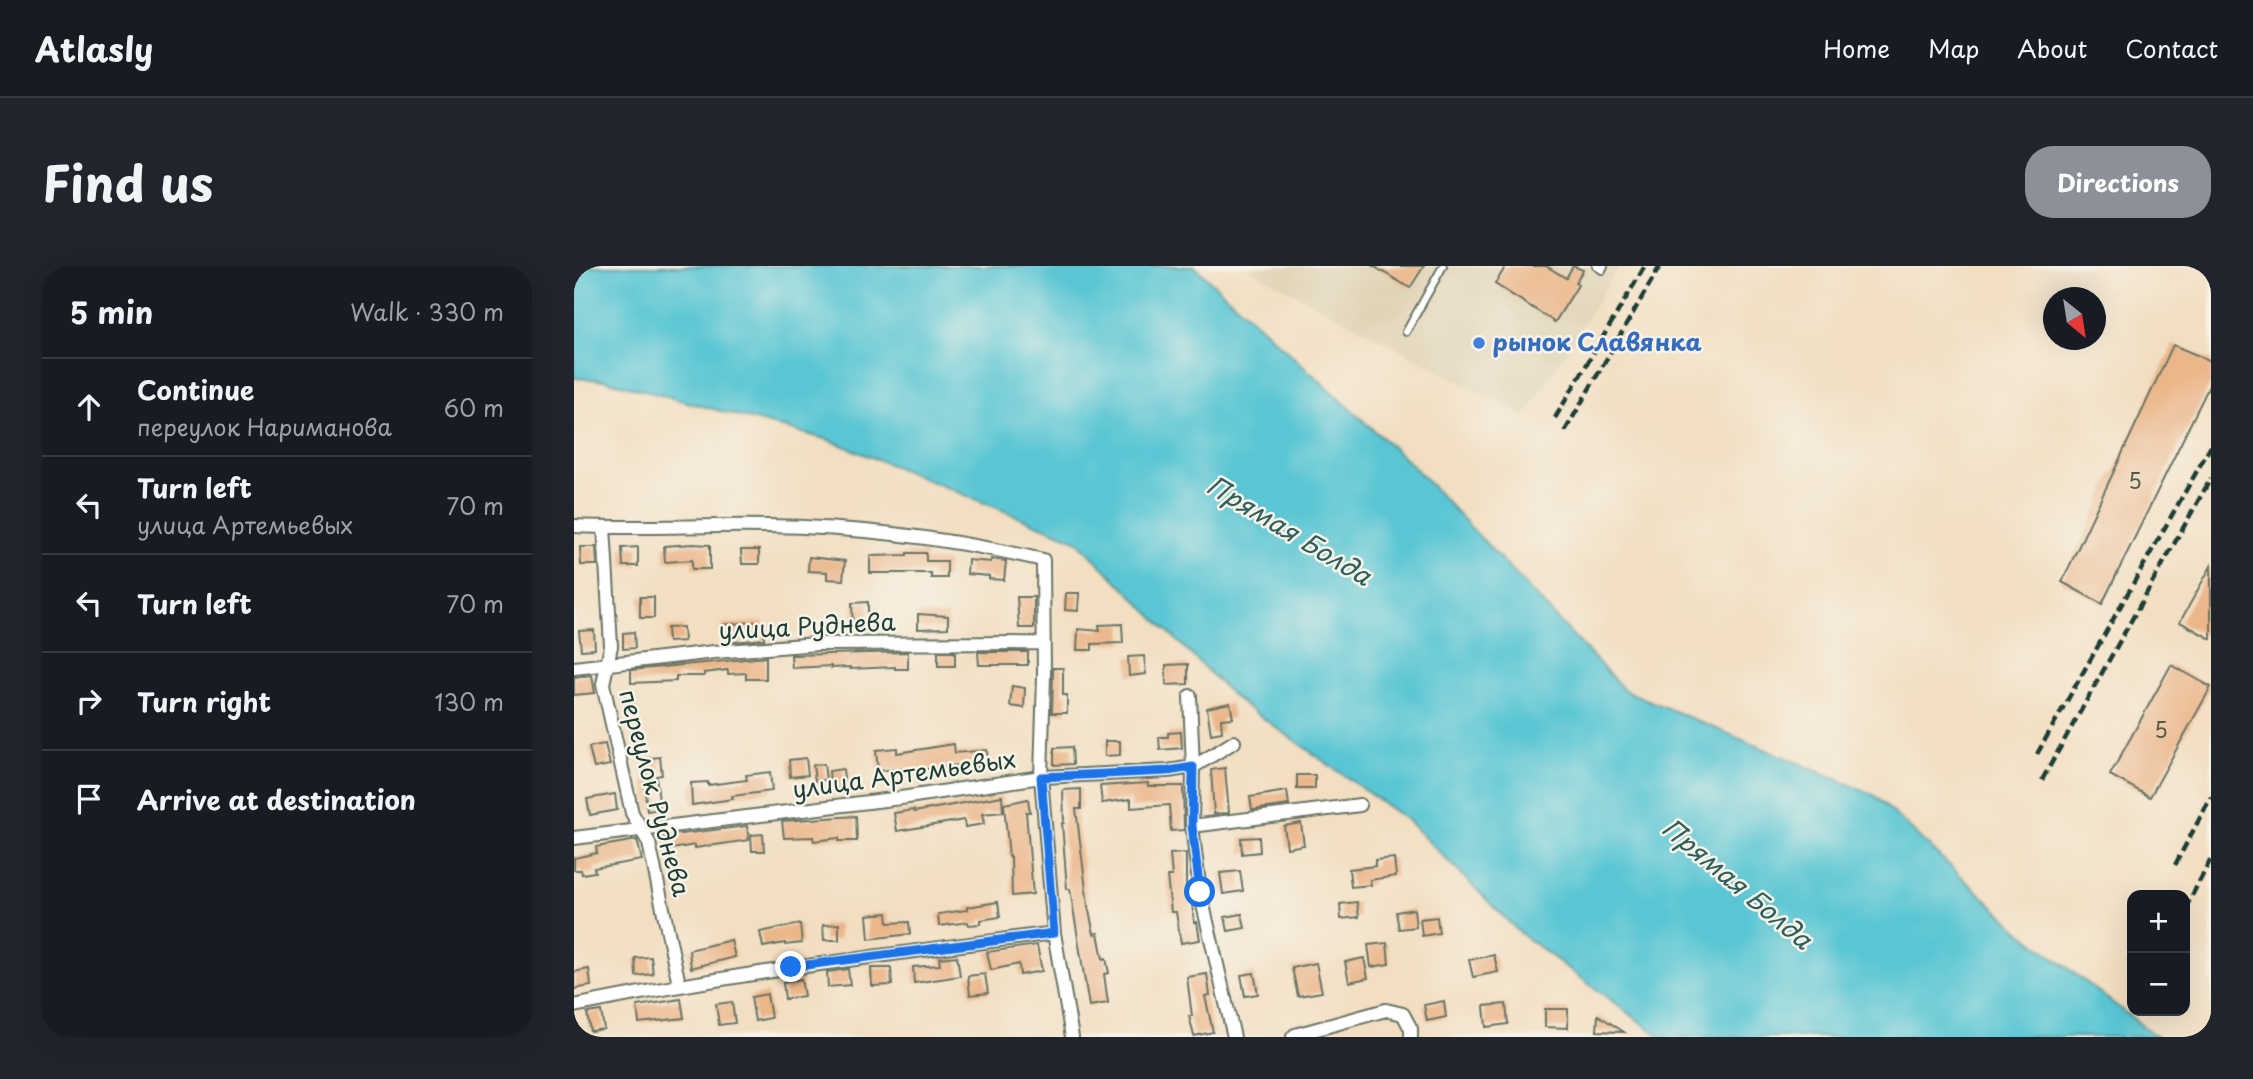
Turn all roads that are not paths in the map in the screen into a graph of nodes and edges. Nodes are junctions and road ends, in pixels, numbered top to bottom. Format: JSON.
{"nodes":[{"id":1,"x":1443,"y":266,"type":"edge"},
{"id":2,"x":1596,"y":266,"type":"edge"},
{"id":3,"x":1604,"y":266,"type":"edge"},
{"id":4,"x":1406,"y":332,"type":"dead end"},
{"id":5,"x":574,"y":526,"type":"edge"},
{"id":6,"x":604,"y":527,"type":"junction"},
{"id":7,"x":1043,"y":643,"type":"junction"},
{"id":8,"x":606,"y":665,"type":"junction"},
{"id":9,"x":574,"y":668,"type":"edge"},
{"id":10,"x":1190,"y":696,"type":"dead end"},
{"id":11,"x":1234,"y":742,"type":"dead end"},
{"id":12,"x":1193,"y":767,"type":"junction"},
{"id":13,"x":1041,"y":777,"type":"junction"},
{"id":14,"x":1360,"y":805,"type":"dead end"},
{"id":15,"x":1192,"y":826,"type":"junction"},
{"id":16,"x":641,"y":829,"type":"junction"},
{"id":17,"x":574,"y":838,"type":"edge"},
{"id":18,"x":1054,"y":933,"type":"junction"},
{"id":19,"x":679,"y":984,"type":"junction"},
{"id":20,"x":574,"y":1006,"type":"edge"},
{"id":21,"x":1072,"y":1037,"type":"edge"},
{"id":22,"x":1234,"y":1037,"type":"edge"},
{"id":23,"x":1293,"y":1037,"type":"edge"},
{"id":24,"x":1411,"y":1037,"type":"edge"}],
"edges":[{"from":1,"to":4,"type":"lane"},
{"from":2,"to":3,"type":"lane"},
{"from":5,"to":6,"type":"street"},
{"from":6,"to":7,"type":"street"},
{"from":6,"to":8,"type":"street","name":"переулок Руднева"},
{"from":7,"to":8,"type":"street","name":"улица Руднева"},
{"from":7,"to":13,"type":"street"},
{"from":8,"to":9,"type":"street","name":"улица Руднева"},
{"from":8,"to":16,"type":"street","name":"переулок Руднева"},
{"from":10,"to":12,"type":"street"},
{"from":11,"to":12,"type":"street","name":"улица Артемьевых"},
{"from":12,"to":13,"type":"street","name":"улица Артемьевых"},
{"from":12,"to":15,"type":"street"},
{"from":13,"to":16,"type":"street","name":"улица Артемьевых"},
{"from":13,"to":18,"type":"street"},
{"from":14,"to":15,"type":"street"},
{"from":15,"to":22,"type":"street"},
{"from":16,"to":17,"type":"street","name":"улица Артемьевых"},
{"from":16,"to":19,"type":"street","name":"переулок Руднева"},
{"from":18,"to":19,"type":"street"},
{"from":18,"to":21,"type":"street"},
{"from":19,"to":20,"type":"street"},
{"from":23,"to":24,"type":"street"}]}
